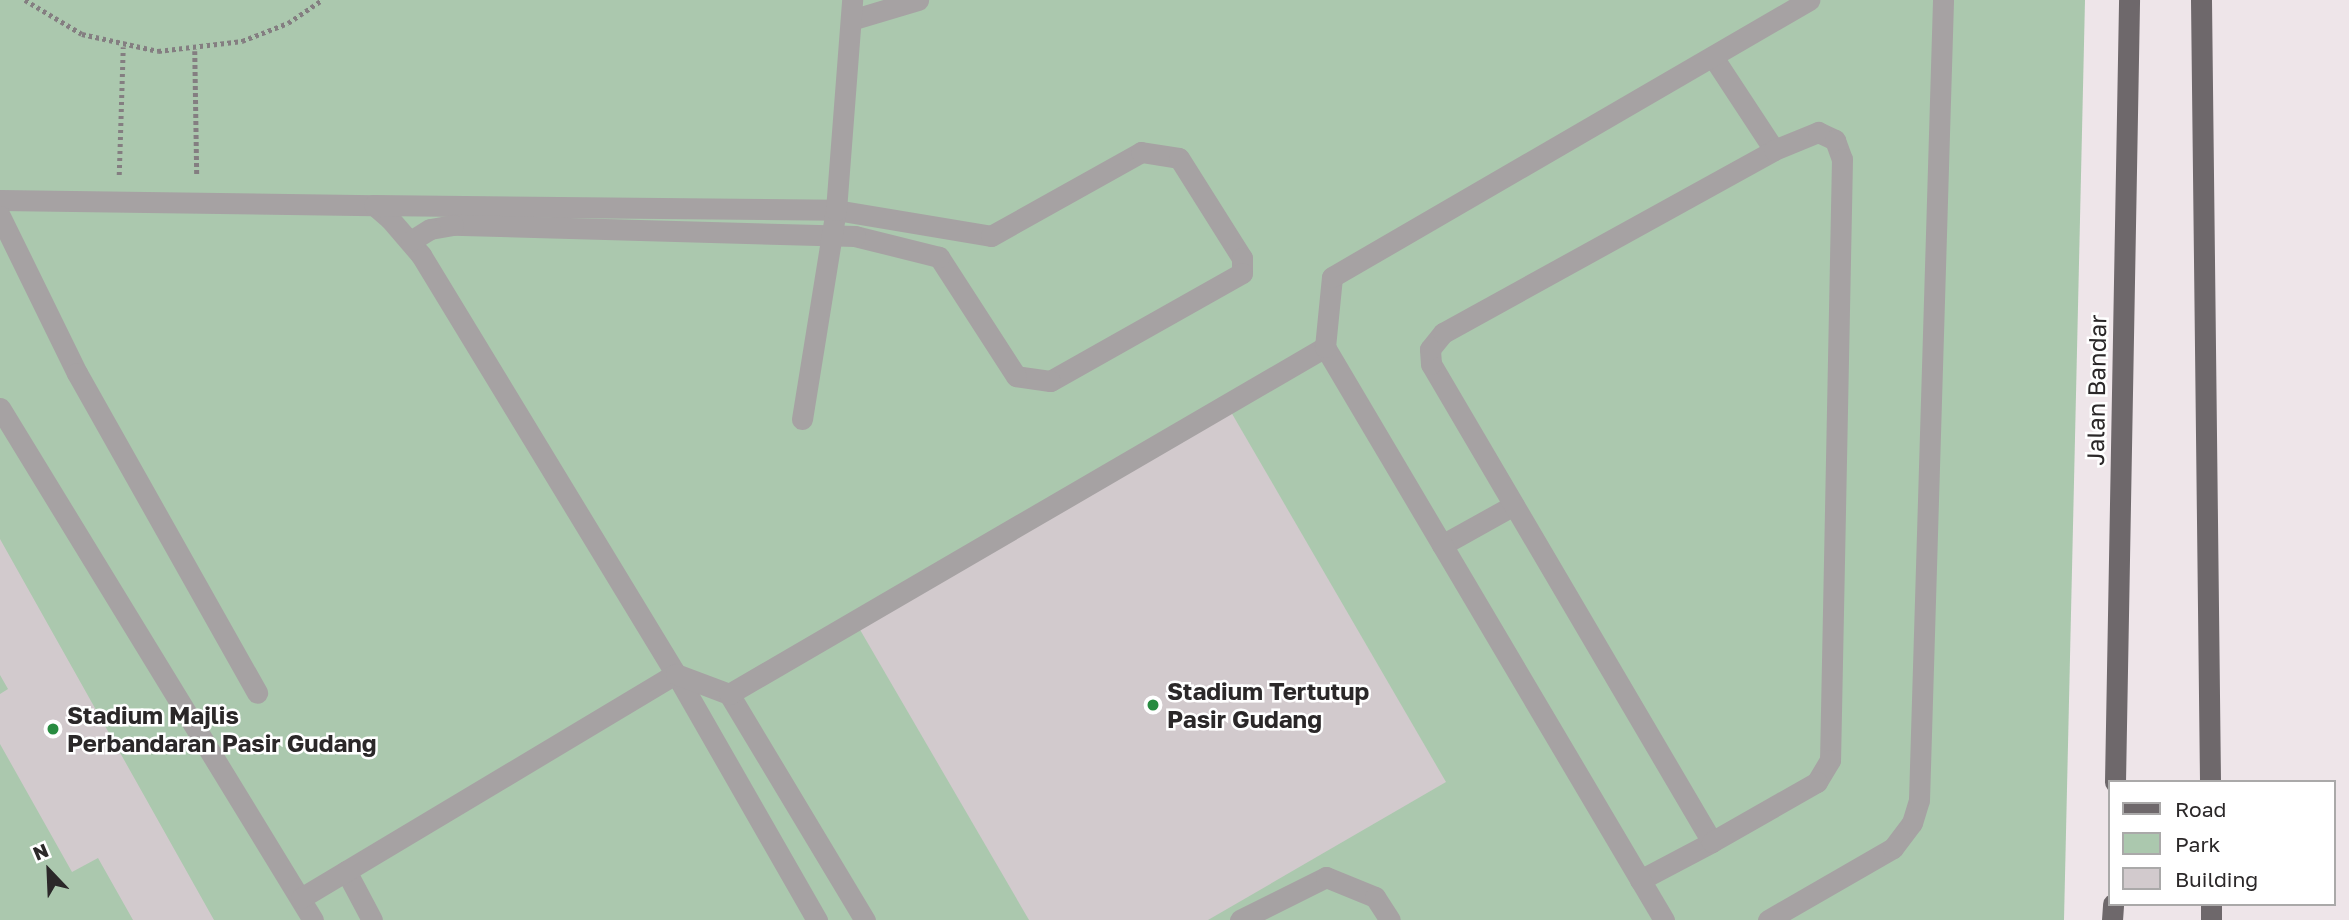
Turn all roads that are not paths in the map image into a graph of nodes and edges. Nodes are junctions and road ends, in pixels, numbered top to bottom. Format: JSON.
{"nodes":[{"id":1,"x":918,"y":0,"type":"edge"},
{"id":2,"x":1809,"y":0,"type":"edge"},
{"id":3,"x":1943,"y":0,"type":"edge"},
{"id":4,"x":2129,"y":0,"type":"edge"},
{"id":5,"x":2201,"y":0,"type":"edge"},
{"id":6,"x":851,"y":10,"type":"edge"},
{"id":7,"x":1713,"y":57,"type":"junction"},
{"id":8,"x":1774,"y":149,"type":"junction"},
{"id":9,"x":0,"y":200,"type":"edge"},
{"id":10,"x":374,"y":205,"type":"junction"},
{"id":11,"x":836,"y":211,"type":"junction"},
{"id":12,"x":0,"y":216,"type":"edge"},
{"id":13,"x":832,"y":233,"type":"junction"},
{"id":14,"x":411,"y":241,"type":"junction"},
{"id":15,"x":1325,"y":347,"type":"junction"},
{"id":16,"x":0,"y":408,"type":"edge"},
{"id":17,"x":802,"y":419,"type":"dead end"},
{"id":18,"x":1514,"y":505,"type":"junction"},
{"id":19,"x":1442,"y":545,"type":"junction"},
{"id":20,"x":677,"y":674,"type":"junction"},
{"id":21,"x":257,"y":692,"type":"dead end"},
{"id":22,"x":729,"y":694,"type":"junction"},
{"id":23,"x":2115,"y":780,"type":"edge"},
{"id":24,"x":2210,"y":780,"type":"edge"},
{"id":25,"x":1712,"y":842,"type":"junction"},
{"id":26,"x":346,"y":871,"type":"junction"},
{"id":27,"x":1640,"y":880,"type":"junction"},
{"id":28,"x":302,"y":898,"type":"junction"},
{"id":29,"x":313,"y":920,"type":"edge"},
{"id":30,"x":372,"y":920,"type":"edge"},
{"id":31,"x":817,"y":920,"type":"edge"},
{"id":32,"x":865,"y":920,"type":"edge"},
{"id":33,"x":1240,"y":920,"type":"edge"},
{"id":34,"x":1390,"y":920,"type":"edge"},
{"id":35,"x":1664,"y":920,"type":"edge"},
{"id":36,"x":1768,"y":920,"type":"edge"}],
"edges":[{"from":1,"to":6,"type":"street"},
{"from":2,"to":7,"type":"street"},
{"from":3,"to":36,"type":"street"},
{"from":4,"to":23,"type":"main road","name":"Jalan Bandar"},
{"from":5,"to":24,"type":"main road"},
{"from":6,"to":11,"type":"street"},
{"from":7,"to":8,"type":"street"},
{"from":7,"to":15,"type":"street"},
{"from":8,"to":18,"type":"street"},
{"from":8,"to":25,"type":"street"},
{"from":9,"to":10,"type":"street"},
{"from":10,"to":11,"type":"street"},
{"from":10,"to":14,"type":"street"},
{"from":11,"to":13,"type":"street"},
{"from":11,"to":13,"type":"street"},
{"from":12,"to":21,"type":"street"},
{"from":13,"to":14,"type":"street"},
{"from":13,"to":17,"type":"street"},
{"from":14,"to":20,"type":"street"},
{"from":15,"to":19,"type":"street"},
{"from":15,"to":22,"type":"street"},
{"from":16,"to":28,"type":"street"},
{"from":18,"to":19,"type":"street"},
{"from":18,"to":25,"type":"street"},
{"from":19,"to":27,"type":"street"},
{"from":20,"to":22,"type":"street"},
{"from":20,"to":26,"type":"street"},
{"from":20,"to":31,"type":"street"},
{"from":22,"to":32,"type":"street"},
{"from":25,"to":27,"type":"street"},
{"from":26,"to":28,"type":"street"},
{"from":26,"to":30,"type":"street"},
{"from":27,"to":35,"type":"street"},
{"from":28,"to":29,"type":"street"},
{"from":33,"to":34,"type":"street"}]}
